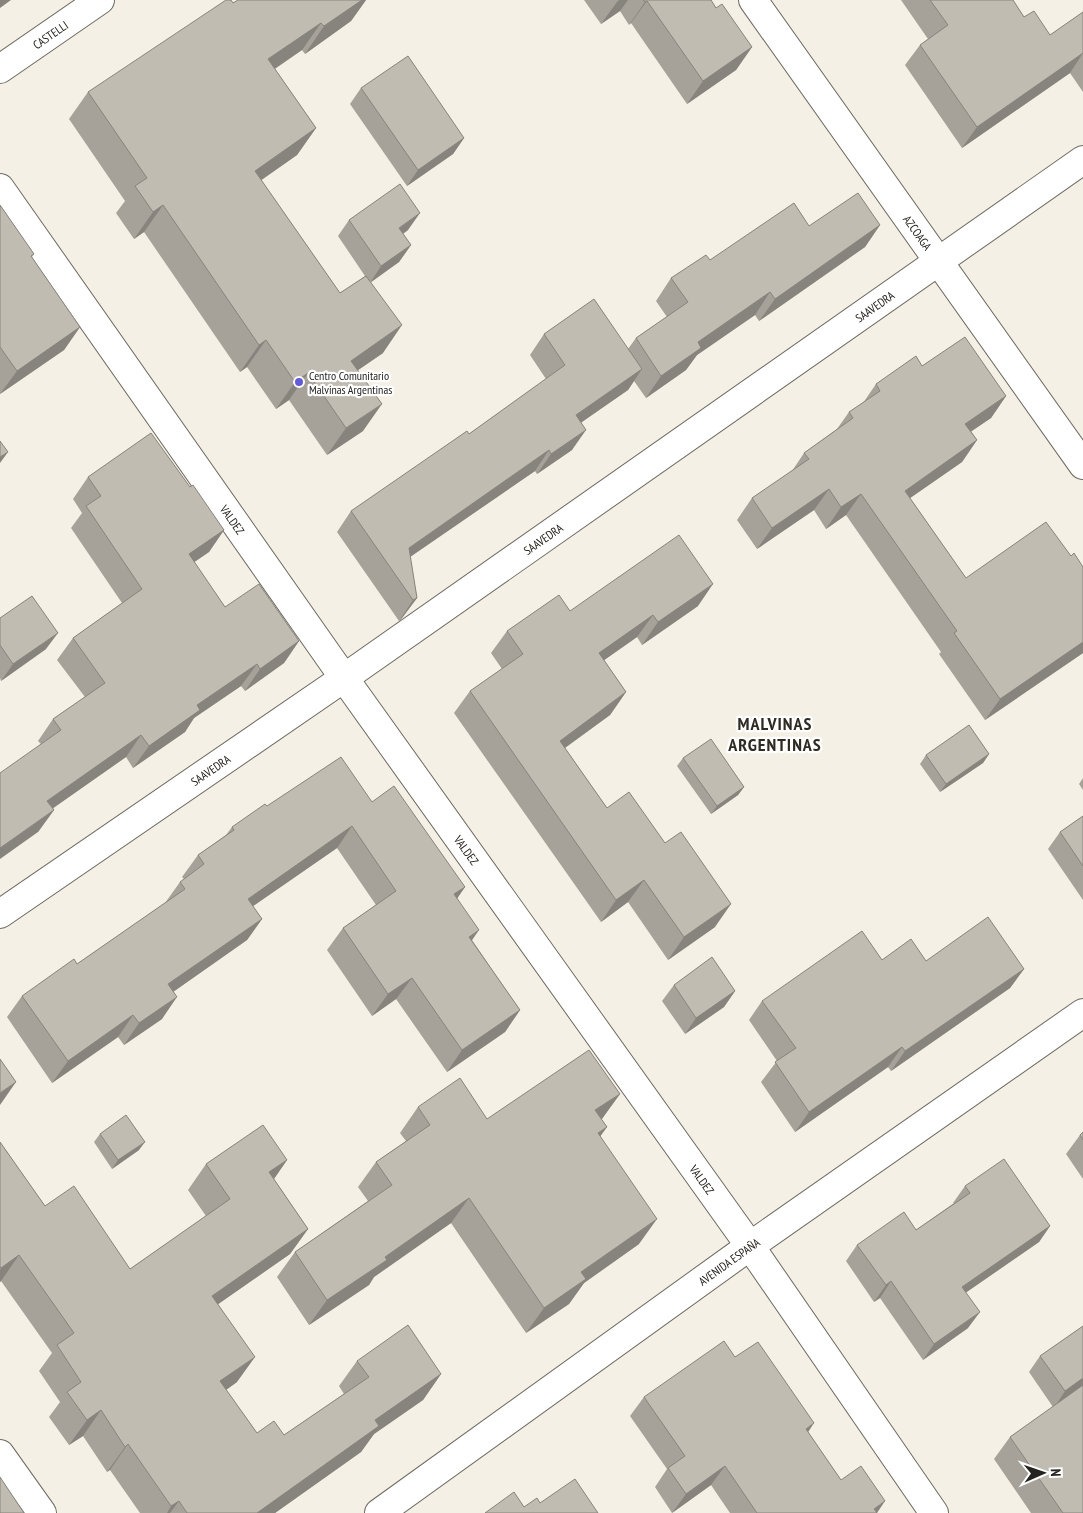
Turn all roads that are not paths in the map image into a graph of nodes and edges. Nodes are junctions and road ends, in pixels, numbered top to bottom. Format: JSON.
{"nodes":[{"id":1,"x":100,"y":0,"type":"edge"},
{"id":2,"x":753,"y":0,"type":"edge"},
{"id":3,"x":0,"y":68,"type":"edge"},
{"id":4,"x":1083,"y":160,"type":"edge"},
{"id":5,"x":0,"y":188,"type":"edge"},
{"id":6,"x":939,"y":263,"type":"junction"},
{"id":7,"x":1083,"y":465,"type":"edge"},
{"id":8,"x":344,"y":678,"type":"junction"},
{"id":9,"x":0,"y":914,"type":"edge"},
{"id":10,"x":1083,"y":1012,"type":"edge"},
{"id":11,"x":750,"y":1246,"type":"junction"},
{"id":12,"x":0,"y":1454,"type":"edge"},
{"id":13,"x":42,"y":1513,"type":"edge"},
{"id":14,"x":379,"y":1513,"type":"edge"},
{"id":15,"x":934,"y":1513,"type":"edge"}],
"edges":[{"from":1,"to":3,"type":"street","name":"CASTELLI"},
{"from":2,"to":6,"type":"street","name":"AZCOAGA"},
{"from":4,"to":6,"type":"street","name":"SAAVEDRA"},
{"from":5,"to":8,"type":"street","name":"VALDEZ"},
{"from":6,"to":7,"type":"street","name":"AZCOAGA"},
{"from":6,"to":8,"type":"street","name":"SAAVEDRA"},
{"from":8,"to":9,"type":"street","name":"SAAVEDRA"},
{"from":8,"to":11,"type":"street","name":"VALDEZ"},
{"from":10,"to":11,"type":"street","name":"AVENIDA ESPAÑA"},
{"from":11,"to":14,"type":"street","name":"AVENIDA ESPAÑA"},
{"from":11,"to":15,"type":"street","name":"VALDEZ"},
{"from":12,"to":13,"type":"street"}]}
